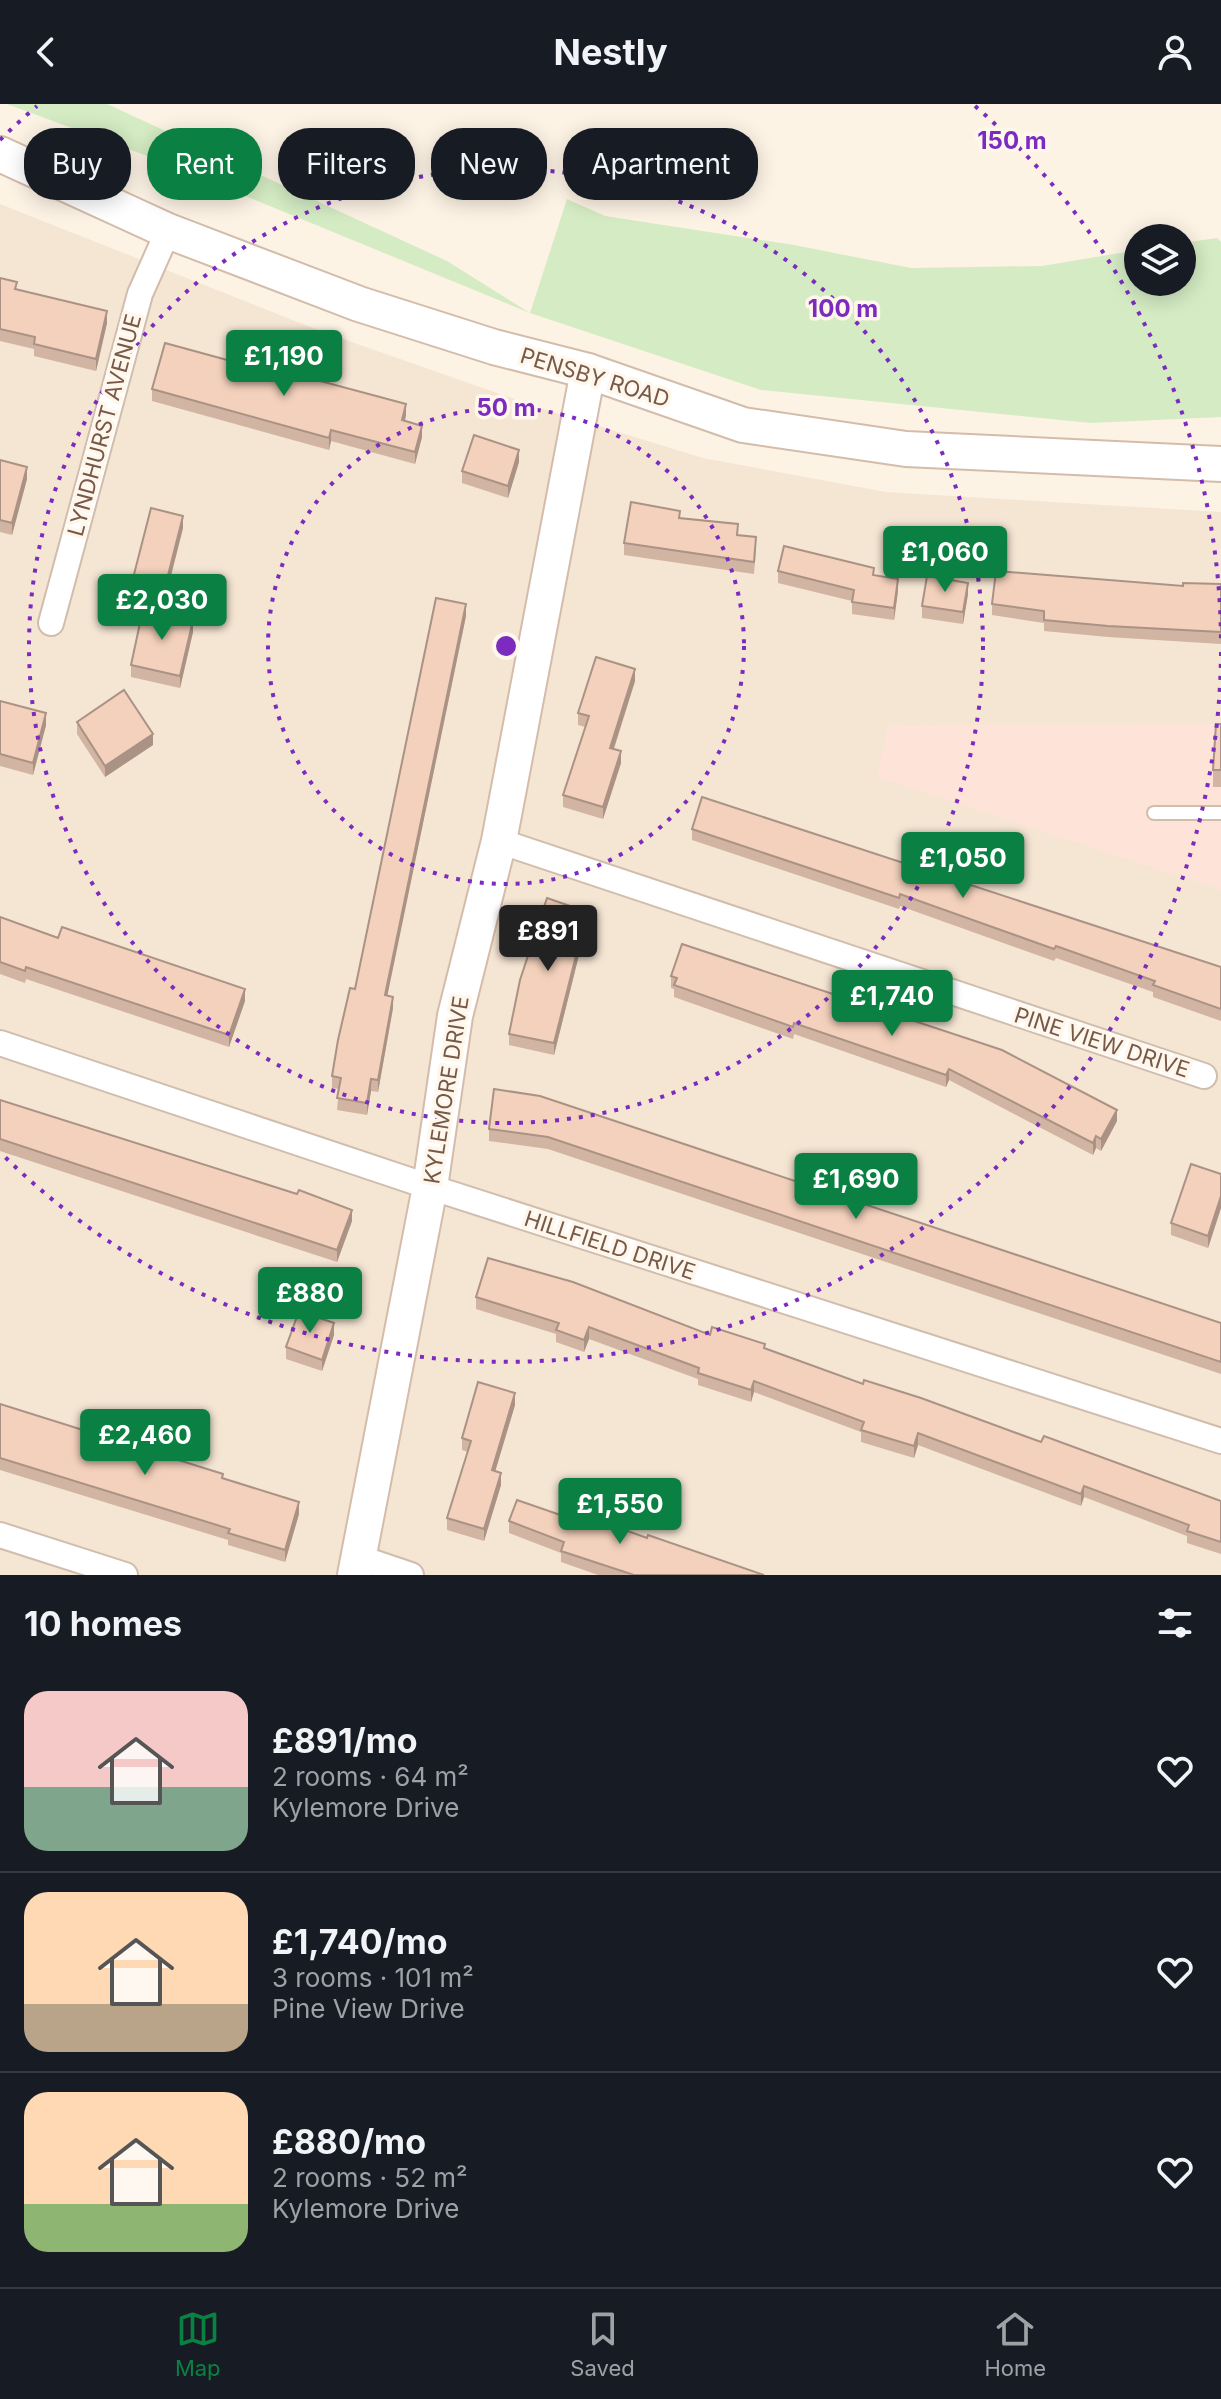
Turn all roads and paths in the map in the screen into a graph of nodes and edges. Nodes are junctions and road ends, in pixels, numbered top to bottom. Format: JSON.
{"nodes":[{"id":1,"x":0,"y":154,"type":"edge"},
{"id":2,"x":168,"y":231,"type":"junction"},
{"id":3,"x":588,"y":371,"type":"junction"},
{"id":4,"x":1221,"y":464,"type":"edge"},
{"id":5,"x":51,"y":623,"type":"dead end"},
{"id":6,"x":1154,"y":813,"type":"dead end"},
{"id":7,"x":1221,"y":813,"type":"edge"},
{"id":8,"x":499,"y":841,"type":"junction"},
{"id":9,"x":0,"y":1043,"type":"edge"},
{"id":10,"x":1204,"y":1076,"type":"dead end"},
{"id":11,"x":430,"y":1187,"type":"junction"},
{"id":12,"x":1221,"y":1441,"type":"edge"},
{"id":13,"x":0,"y":1535,"type":"edge"},
{"id":14,"x":357,"y":1566,"type":"edge"},
{"id":15,"x":125,"y":1575,"type":"edge"},
{"id":16,"x":411,"y":1575,"type":"edge"}],
"edges":[{"from":1,"to":2,"type":"main road","name":"PENSBY ROAD"},
{"from":2,"to":3,"type":"main road","name":"PENSBY ROAD"},
{"from":2,"to":5,"type":"street","name":"LYNDHURST AVENUE"},
{"from":3,"to":4,"type":"main road","name":"PENSBY ROAD"},
{"from":3,"to":8,"type":"main road","name":"KYLEMORE DRIVE"},
{"from":6,"to":7,"type":"lane"},
{"from":8,"to":10,"type":"street","name":"PINE VIEW DRIVE"},
{"from":8,"to":11,"type":"main road","name":"KYLEMORE DRIVE"},
{"from":9,"to":11,"type":"street","name":"HILLFIELD DRIVE"},
{"from":11,"to":12,"type":"street","name":"HILLFIELD DRIVE"},
{"from":11,"to":14,"type":"main road","name":"KYLEMORE DRIVE"},
{"from":13,"to":15,"type":"street"},
{"from":14,"to":16,"type":"street"}]}
